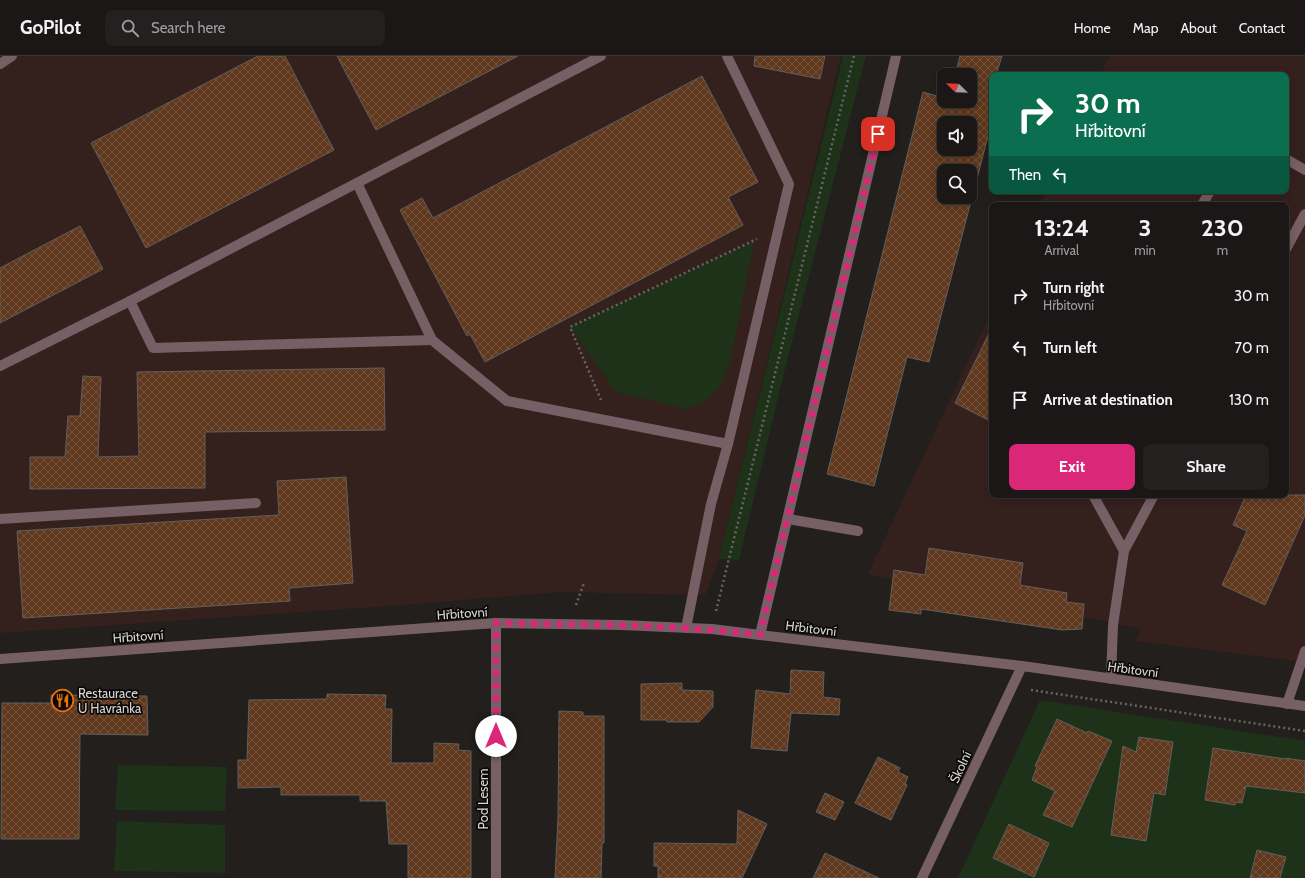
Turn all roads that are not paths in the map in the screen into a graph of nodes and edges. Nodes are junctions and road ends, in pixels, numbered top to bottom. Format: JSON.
{"nodes":[{"id":1,"x":12,"y":56,"type":"edge"},
{"id":2,"x":601,"y":56,"type":"edge"},
{"id":3,"x":727,"y":56,"type":"edge"},
{"id":4,"x":896,"y":56,"type":"edge"},
{"id":5,"x":0,"y":64,"type":"edge"},
{"id":6,"x":1289,"y":161,"type":"edge"},
{"id":7,"x":1305,"y":170,"type":"edge"},
{"id":8,"x":357,"y":183,"type":"junction"},
{"id":9,"x":1305,"y":214,"type":"edge"},
{"id":10,"x":1289,"y":243,"type":"edge"},
{"id":11,"x":130,"y":301,"type":"junction"},
{"id":12,"x":432,"y":340,"type":"junction"},
{"id":13,"x":0,"y":366,"type":"edge"},
{"id":14,"x":728,"y":444,"type":"junction"},
{"id":15,"x":1095,"y":498,"type":"edge"},
{"id":16,"x":1152,"y":498,"type":"edge"},
{"id":17,"x":256,"y":503,"type":"dead end"},
{"id":18,"x":0,"y":519,"type":"edge"},
{"id":19,"x":788,"y":519,"type":"junction"},
{"id":20,"x":858,"y":531,"type":"dead end"},
{"id":21,"x":1124,"y":551,"type":"junction"},
{"id":22,"x":496,"y":623,"type":"junction"},
{"id":23,"x":686,"y":628,"type":"junction"},
{"id":24,"x":760,"y":635,"type":"junction"},
{"id":25,"x":1305,"y":651,"type":"edge"},
{"id":26,"x":0,"y":659,"type":"edge"},
{"id":27,"x":1022,"y":666,"type":"junction"},
{"id":28,"x":1111,"y":679,"type":"junction"},
{"id":29,"x":1287,"y":704,"type":"junction"},
{"id":30,"x":1305,"y":706,"type":"edge"},
{"id":31,"x":496,"y":878,"type":"edge"},
{"id":32,"x":922,"y":878,"type":"edge"}],
"edges":[{"from":1,"to":5,"type":"street"},
{"from":2,"to":8,"type":"street"},
{"from":3,"to":14,"type":"street"},
{"from":4,"to":19,"type":"street"},
{"from":6,"to":7,"type":"street"},
{"from":8,"to":11,"type":"street"},
{"from":8,"to":12,"type":"street"},
{"from":9,"to":10,"type":"street"},
{"from":11,"to":12,"type":"street"},
{"from":11,"to":13,"type":"street"},
{"from":12,"to":14,"type":"street"},
{"from":14,"to":23,"type":"street"},
{"from":15,"to":21,"type":"street"},
{"from":16,"to":21,"type":"street"},
{"from":17,"to":18,"type":"street"},
{"from":19,"to":20,"type":"street"},
{"from":19,"to":24,"type":"street"},
{"from":21,"to":28,"type":"street"},
{"from":22,"to":23,"type":"street","name":"Hřbitovní"},
{"from":22,"to":26,"type":"street","name":"Hřbitovní"},
{"from":22,"to":31,"type":"street","name":"Pod Lesem"},
{"from":23,"to":24,"type":"street","name":"Hřbitovní"},
{"from":24,"to":27,"type":"street","name":"Hřbitovní"},
{"from":25,"to":29,"type":"street"},
{"from":27,"to":28,"type":"street","name":"Hřbitovní"},
{"from":27,"to":32,"type":"street","name":"Školní"},
{"from":28,"to":29,"type":"street","name":"Hřbitovní"},
{"from":29,"to":30,"type":"street","name":"Hřbitovní"}]}
